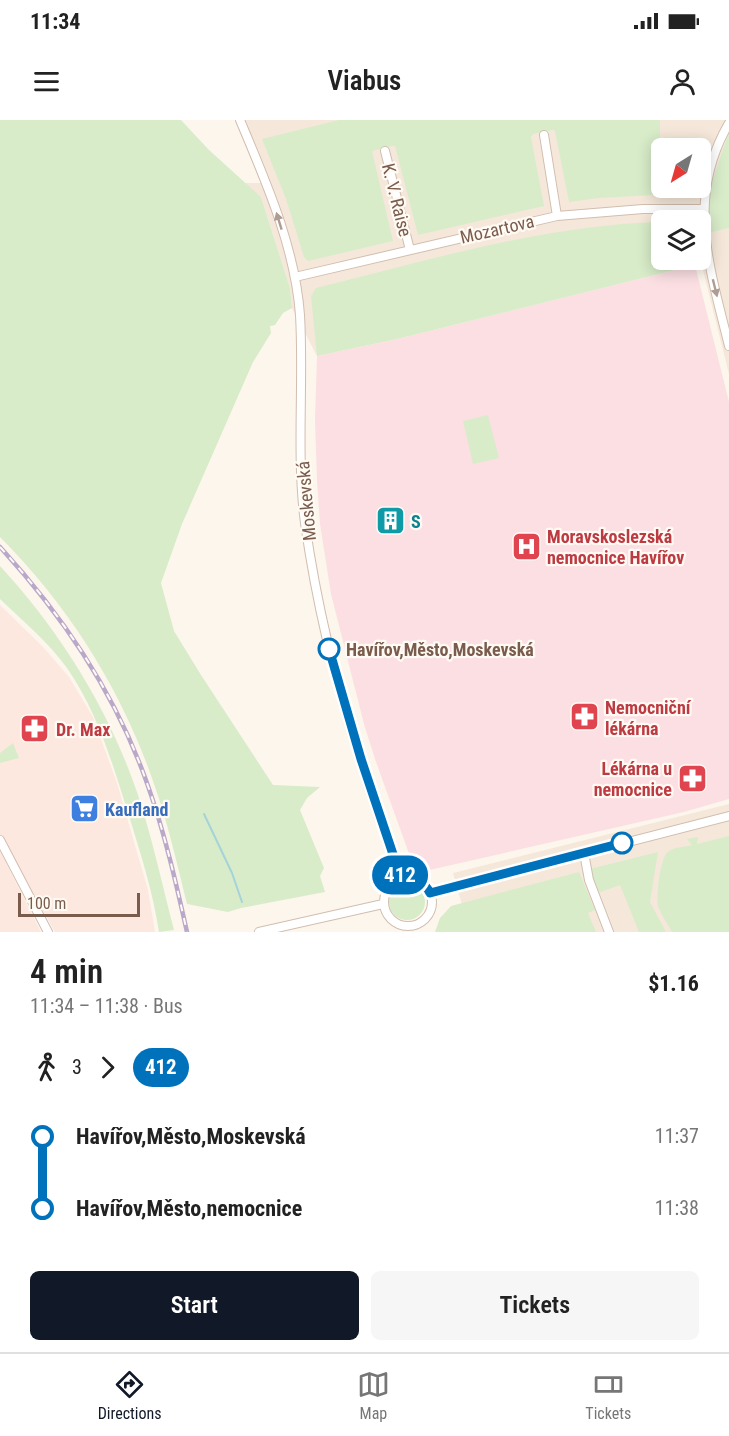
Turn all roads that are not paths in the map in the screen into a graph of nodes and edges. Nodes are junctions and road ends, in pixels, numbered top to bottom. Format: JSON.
{"nodes":[{"id":1,"x":240,"y":120,"type":"edge"},
{"id":2,"x":729,"y":123,"type":"edge"},
{"id":3,"x":544,"y":135,"type":"dead end"},
{"id":4,"x":385,"y":151,"type":"dead end"},
{"id":5,"x":703,"y":209,"type":"junction"},
{"id":6,"x":556,"y":216,"type":"junction"},
{"id":7,"x":410,"y":250,"type":"junction"},
{"id":8,"x":295,"y":277,"type":"junction"},
{"id":9,"x":729,"y":346,"type":"edge"},
{"id":10,"x":729,"y":816,"type":"edge"},
{"id":11,"x":0,"y":840,"type":"edge"},
{"id":12,"x":584,"y":853,"type":"junction"},
{"id":13,"x":401,"y":878,"type":"junction"},
{"id":14,"x":430,"y":893,"type":"junction"},
{"id":15,"x":383,"y":904,"type":"junction"},
{"id":16,"x":417,"y":928,"type":"edge"},
{"id":17,"x":48,"y":932,"type":"edge"},
{"id":18,"x":259,"y":932,"type":"edge"},
{"id":19,"x":609,"y":932,"type":"edge"}],
"edges":[{"from":8,"to":1,"type":"street","name":"Moskevská","one_way":true},
{"from":2,"to":5,"type":"street"},
{"from":3,"to":6,"type":"street"},
{"from":4,"to":7,"type":"street","name":"K. V. Raise"},
{"from":5,"to":6,"type":"street","name":"Mozartova"},
{"from":5,"to":9,"type":"street","one_way":true},
{"from":6,"to":7,"type":"street","name":"Mozartova"},
{"from":7,"to":8,"type":"street","name":"Mozartova"},
{"from":8,"to":13,"type":"street","name":"Moskevská"},
{"from":10,"to":12,"type":"street"},
{"from":11,"to":17,"type":"street"},
{"from":12,"to":14,"type":"street"},
{"from":12,"to":19,"type":"street"},
{"from":13,"to":14,"type":"street"},
{"from":13,"to":15,"type":"street"},
{"from":14,"to":16,"type":"street"},
{"from":15,"to":16,"type":"street"},
{"from":15,"to":18,"type":"street"}]}
